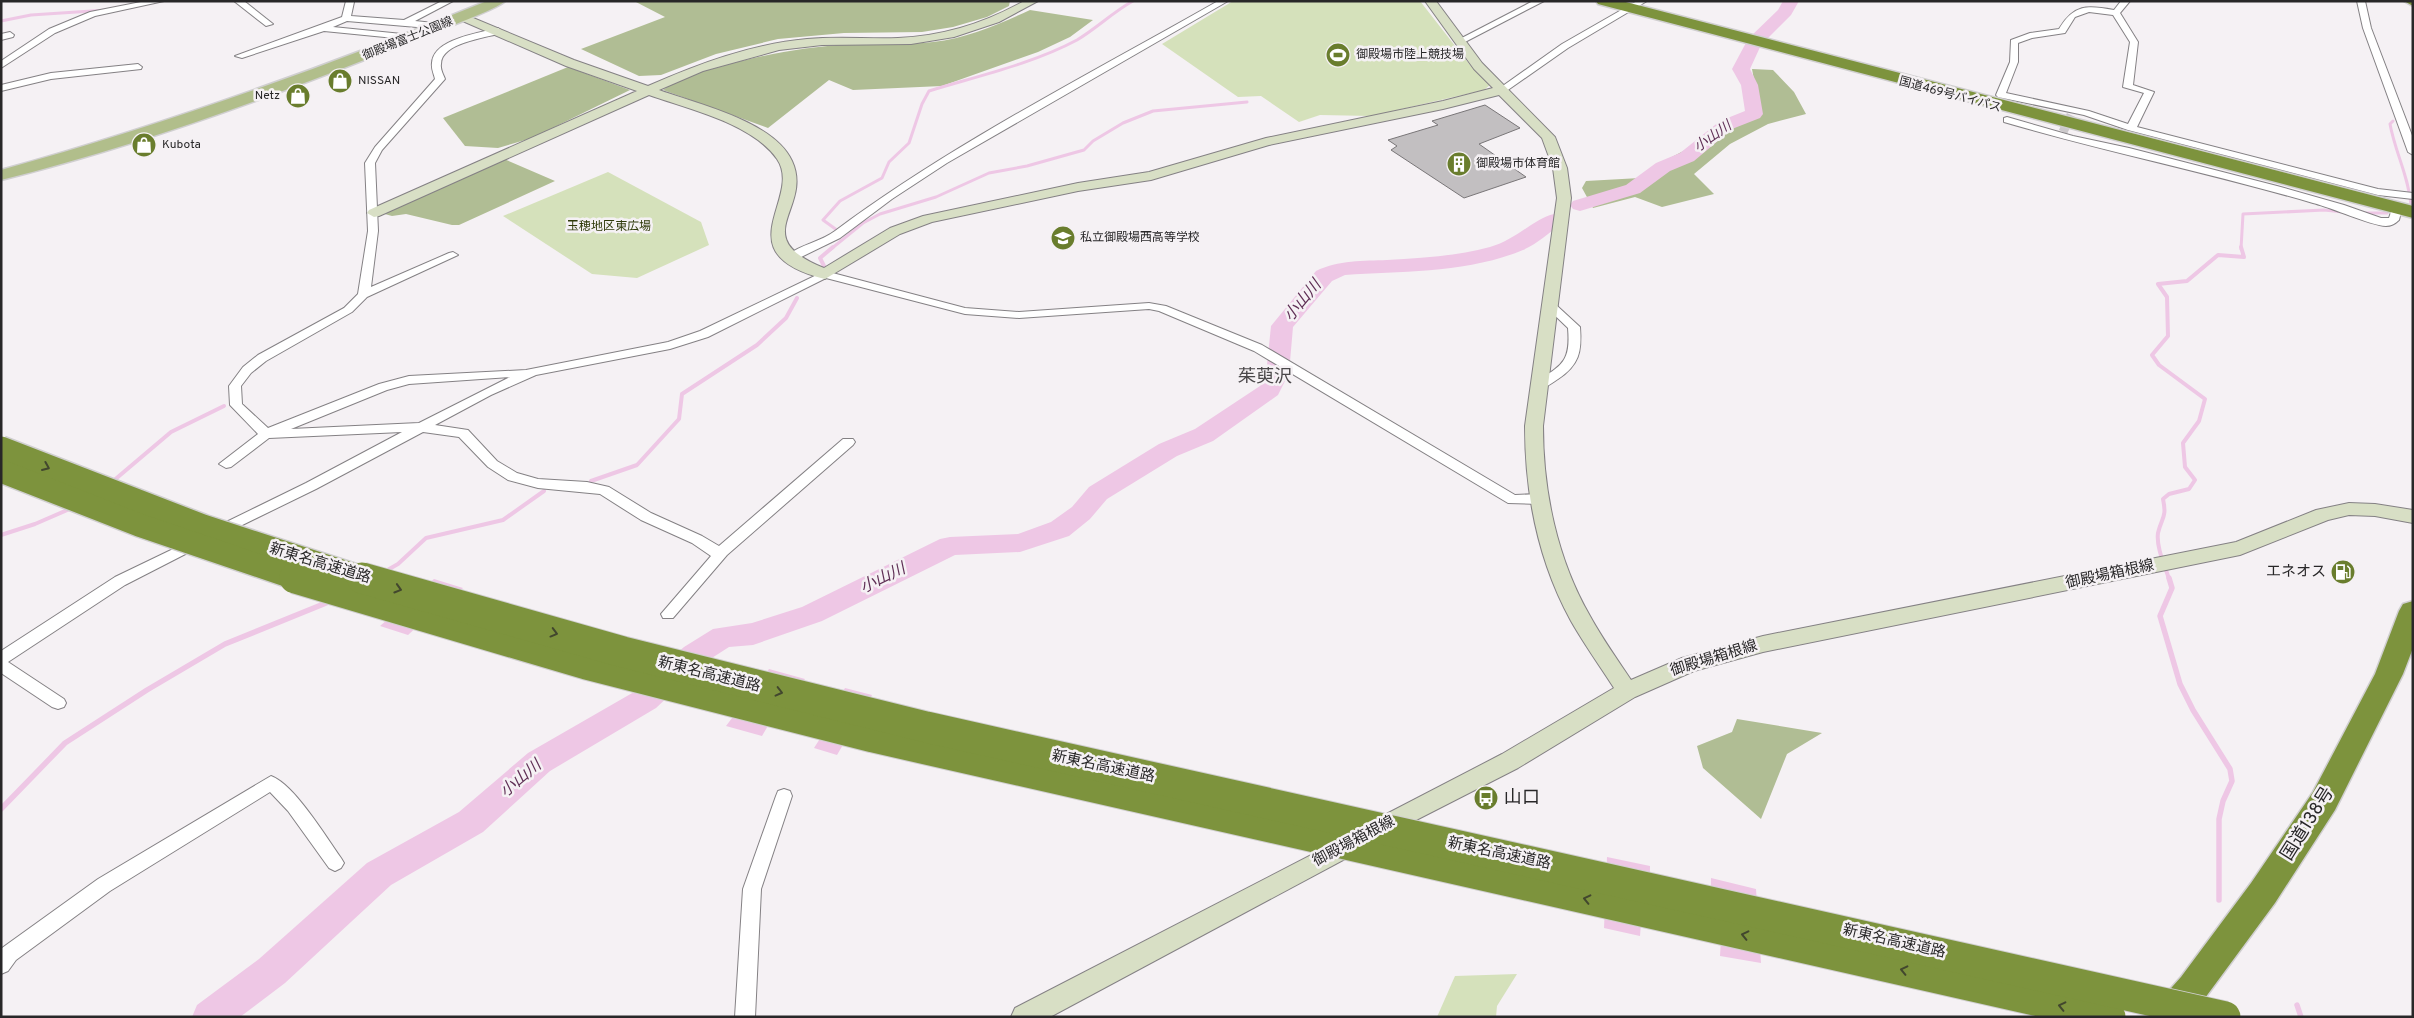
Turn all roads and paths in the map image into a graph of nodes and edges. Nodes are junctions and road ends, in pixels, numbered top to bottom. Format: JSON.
{"nodes":[{"id":1,"x":160,"y":1,"type":"edge"},
{"id":2,"x":238,"y":1,"type":"edge"},
{"id":3,"x":449,"y":1,"type":"edge"},
{"id":4,"x":499,"y":1,"type":"edge"},
{"id":5,"x":1034,"y":1,"type":"edge"},
{"id":6,"x":1224,"y":1,"type":"edge"},
{"id":7,"x":1430,"y":1,"type":"edge"},
{"id":8,"x":1540,"y":1,"type":"edge"},
{"id":9,"x":1586,"y":1,"type":"edge"},
{"id":10,"x":1603,"y":1,"type":"edge"},
{"id":11,"x":2126,"y":1,"type":"edge"},
{"id":12,"x":2361,"y":1,"type":"edge"},
{"id":13,"x":350,"y":2,"type":"dead end"},
{"id":14,"x":1633,"y":7,"type":"edge"},
{"id":15,"x":2116,"y":13,"type":"junction"},
{"id":16,"x":462,"y":17,"type":"junction"},
{"id":17,"x":346,"y":18,"type":"junction"},
{"id":18,"x":404,"y":23,"type":"junction"},
{"id":19,"x":269,"y":24,"type":"dead end"},
{"id":20,"x":440,"y":26,"type":"junction"},
{"id":21,"x":323,"y":28,"type":"junction"},
{"id":22,"x":498,"y":31,"type":"junction"},
{"id":23,"x":412,"y":38,"type":"junction"},
{"id":24,"x":1460,"y":41,"type":"junction"},
{"id":25,"x":239,"y":42,"type":"dead end"},
{"id":26,"x":1,"y":65,"type":"edge"},
{"id":27,"x":138,"y":67,"type":"dead end"},
{"id":28,"x":1,"y":88,"type":"edge"},
{"id":29,"x":649,"y":90,"type":"junction"},
{"id":30,"x":1502,"y":90,"type":"junction"},
{"id":31,"x":2007,"y":120,"type":"dead end"},
{"id":32,"x":2131,"y":128,"type":"junction"},
{"id":33,"x":2413,"y":152,"type":"edge"},
{"id":34,"x":1,"y":175,"type":"edge"},
{"id":35,"x":2413,"y":196,"type":"edge"},
{"id":36,"x":2405,"y":210,"type":"edge"},
{"id":37,"x":374,"y":213,"type":"junction"},
{"id":38,"x":453,"y":255,"type":"dead end"},
{"id":39,"x":791,"y":258,"type":"junction"},
{"id":40,"x":825,"y":274,"type":"junction"},
{"id":41,"x":363,"y":296,"type":"junction"},
{"id":42,"x":1551,"y":306,"type":"junction"},
{"id":43,"x":533,"y":372,"type":"junction"},
{"id":44,"x":1540,"y":385,"type":"junction"},
{"id":45,"x":420,"y":427,"type":"junction"},
{"id":46,"x":266,"y":434,"type":"junction"},
{"id":47,"x":848,"y":442,"type":"dead end"},
{"id":48,"x":1,"y":448,"type":"edge"},
{"id":49,"x":226,"y":464,"type":"dead end"},
{"id":50,"x":1,"y":471,"type":"edge"},
{"id":51,"x":1539,"y":499,"type":"junction"},
{"id":52,"x":2413,"y":517,"type":"edge"},
{"id":53,"x":719,"y":554,"type":"junction"},
{"id":54,"x":2413,"y":611,"type":"edge"},
{"id":55,"x":668,"y":614,"type":"dead end"},
{"id":56,"x":1,"y":659,"type":"edge"},
{"id":57,"x":1,"y":665,"type":"edge"},
{"id":58,"x":1626,"y":691,"type":"junction"},
{"id":59,"x":58,"y":703,"type":"dead end"},
{"id":60,"x":784,"y":796,"type":"dead end"},
{"id":61,"x":335,"y":863,"type":"dead end"},
{"id":62,"x":1,"y":965,"type":"edge"},
{"id":63,"x":745,"y":1017,"type":"edge"},
{"id":64,"x":1024,"y":1017,"type":"edge"},
{"id":65,"x":2110,"y":1017,"type":"edge"},
{"id":66,"x":2168,"y":1017,"type":"edge"},
{"id":67,"x":2225,"y":1017,"type":"edge"}],
"edges":[{"from":1,"to":26,"type":"street"},
{"from":2,"to":19,"type":"street"},
{"from":3,"to":16,"type":"street"},
{"from":3,"to":18,"type":"street"},
{"from":4,"to":16,"type":"main road","name":"御殿場富士公園線"},
{"from":5,"to":29,"type":"street"},
{"from":6,"to":39,"type":"street"},
{"from":7,"to":24,"type":"street"},
{"from":8,"to":24,"type":"street"},
{"from":9,"to":14,"type":"highway","name":"国道469号バイパス"},
{"from":10,"to":14,"type":"highway","name":"国道469号バイパス"},
{"from":11,"to":15,"type":"street"},
{"from":12,"to":33,"type":"street"},
{"from":13,"to":17,"type":"street"},
{"from":14,"to":30,"type":"street"},
{"from":14,"to":36,"type":"highway","name":"国道469号バイパス"},
{"from":15,"to":32,"type":"street"},
{"from":15,"to":32,"type":"street"},
{"from":16,"to":20,"type":"main road","name":"御殿場富士公園線"},
{"from":16,"to":22,"type":"street"},
{"from":17,"to":18,"type":"street"},
{"from":17,"to":21,"type":"street"},
{"from":18,"to":20,"type":"street"},
{"from":20,"to":23,"type":"main road","name":"御殿場富士公園線"},
{"from":21,"to":23,"type":"street"},
{"from":21,"to":25,"type":"street"},
{"from":22,"to":29,"type":"street"},
{"from":22,"to":37,"type":"street"},
{"from":23,"to":34,"type":"main road","name":"御殿場富士公園線"},
{"from":24,"to":30,"type":"street"},
{"from":27,"to":28,"type":"street"},
{"from":29,"to":37,"type":"street"},
{"from":29,"to":39,"type":"street"},
{"from":30,"to":40,"type":"street"},
{"from":30,"to":42,"type":"street"},
{"from":31,"to":36,"type":"street"},
{"from":32,"to":35,"type":"street"},
{"from":37,"to":41,"type":"street"},
{"from":38,"to":41,"type":"street"},
{"from":39,"to":40,"type":"street"},
{"from":40,"to":43,"type":"street"},
{"from":40,"to":51,"type":"street"},
{"from":41,"to":46,"type":"street"},
{"from":42,"to":44,"type":"street"},
{"from":42,"to":44,"type":"street"},
{"from":43,"to":45,"type":"street"},
{"from":43,"to":46,"type":"street"},
{"from":44,"to":51,"type":"street"},
{"from":45,"to":46,"type":"street"},
{"from":45,"to":53,"type":"street"},
{"from":45,"to":56,"type":"street"},
{"from":46,"to":49,"type":"street"},
{"from":47,"to":53,"type":"street"},
{"from":48,"to":67,"type":"highway","name":"新東名高速道路","one_way":true,"bridge":true},
{"from":65,"to":50,"type":"highway","name":"新東名高速道路","one_way":true,"bridge":true},
{"from":51,"to":58,"type":"street"},
{"from":52,"to":58,"type":"street","name":"御殿場箱根線"},
{"from":53,"to":55,"type":"street"},
{"from":54,"to":66,"type":"highway","name":"国道138号"},
{"from":57,"to":59,"type":"street"},
{"from":58,"to":64,"type":"street","name":"御殿場箱根線"},
{"from":60,"to":63,"type":"street"},
{"from":61,"to":62,"type":"street"}]}
